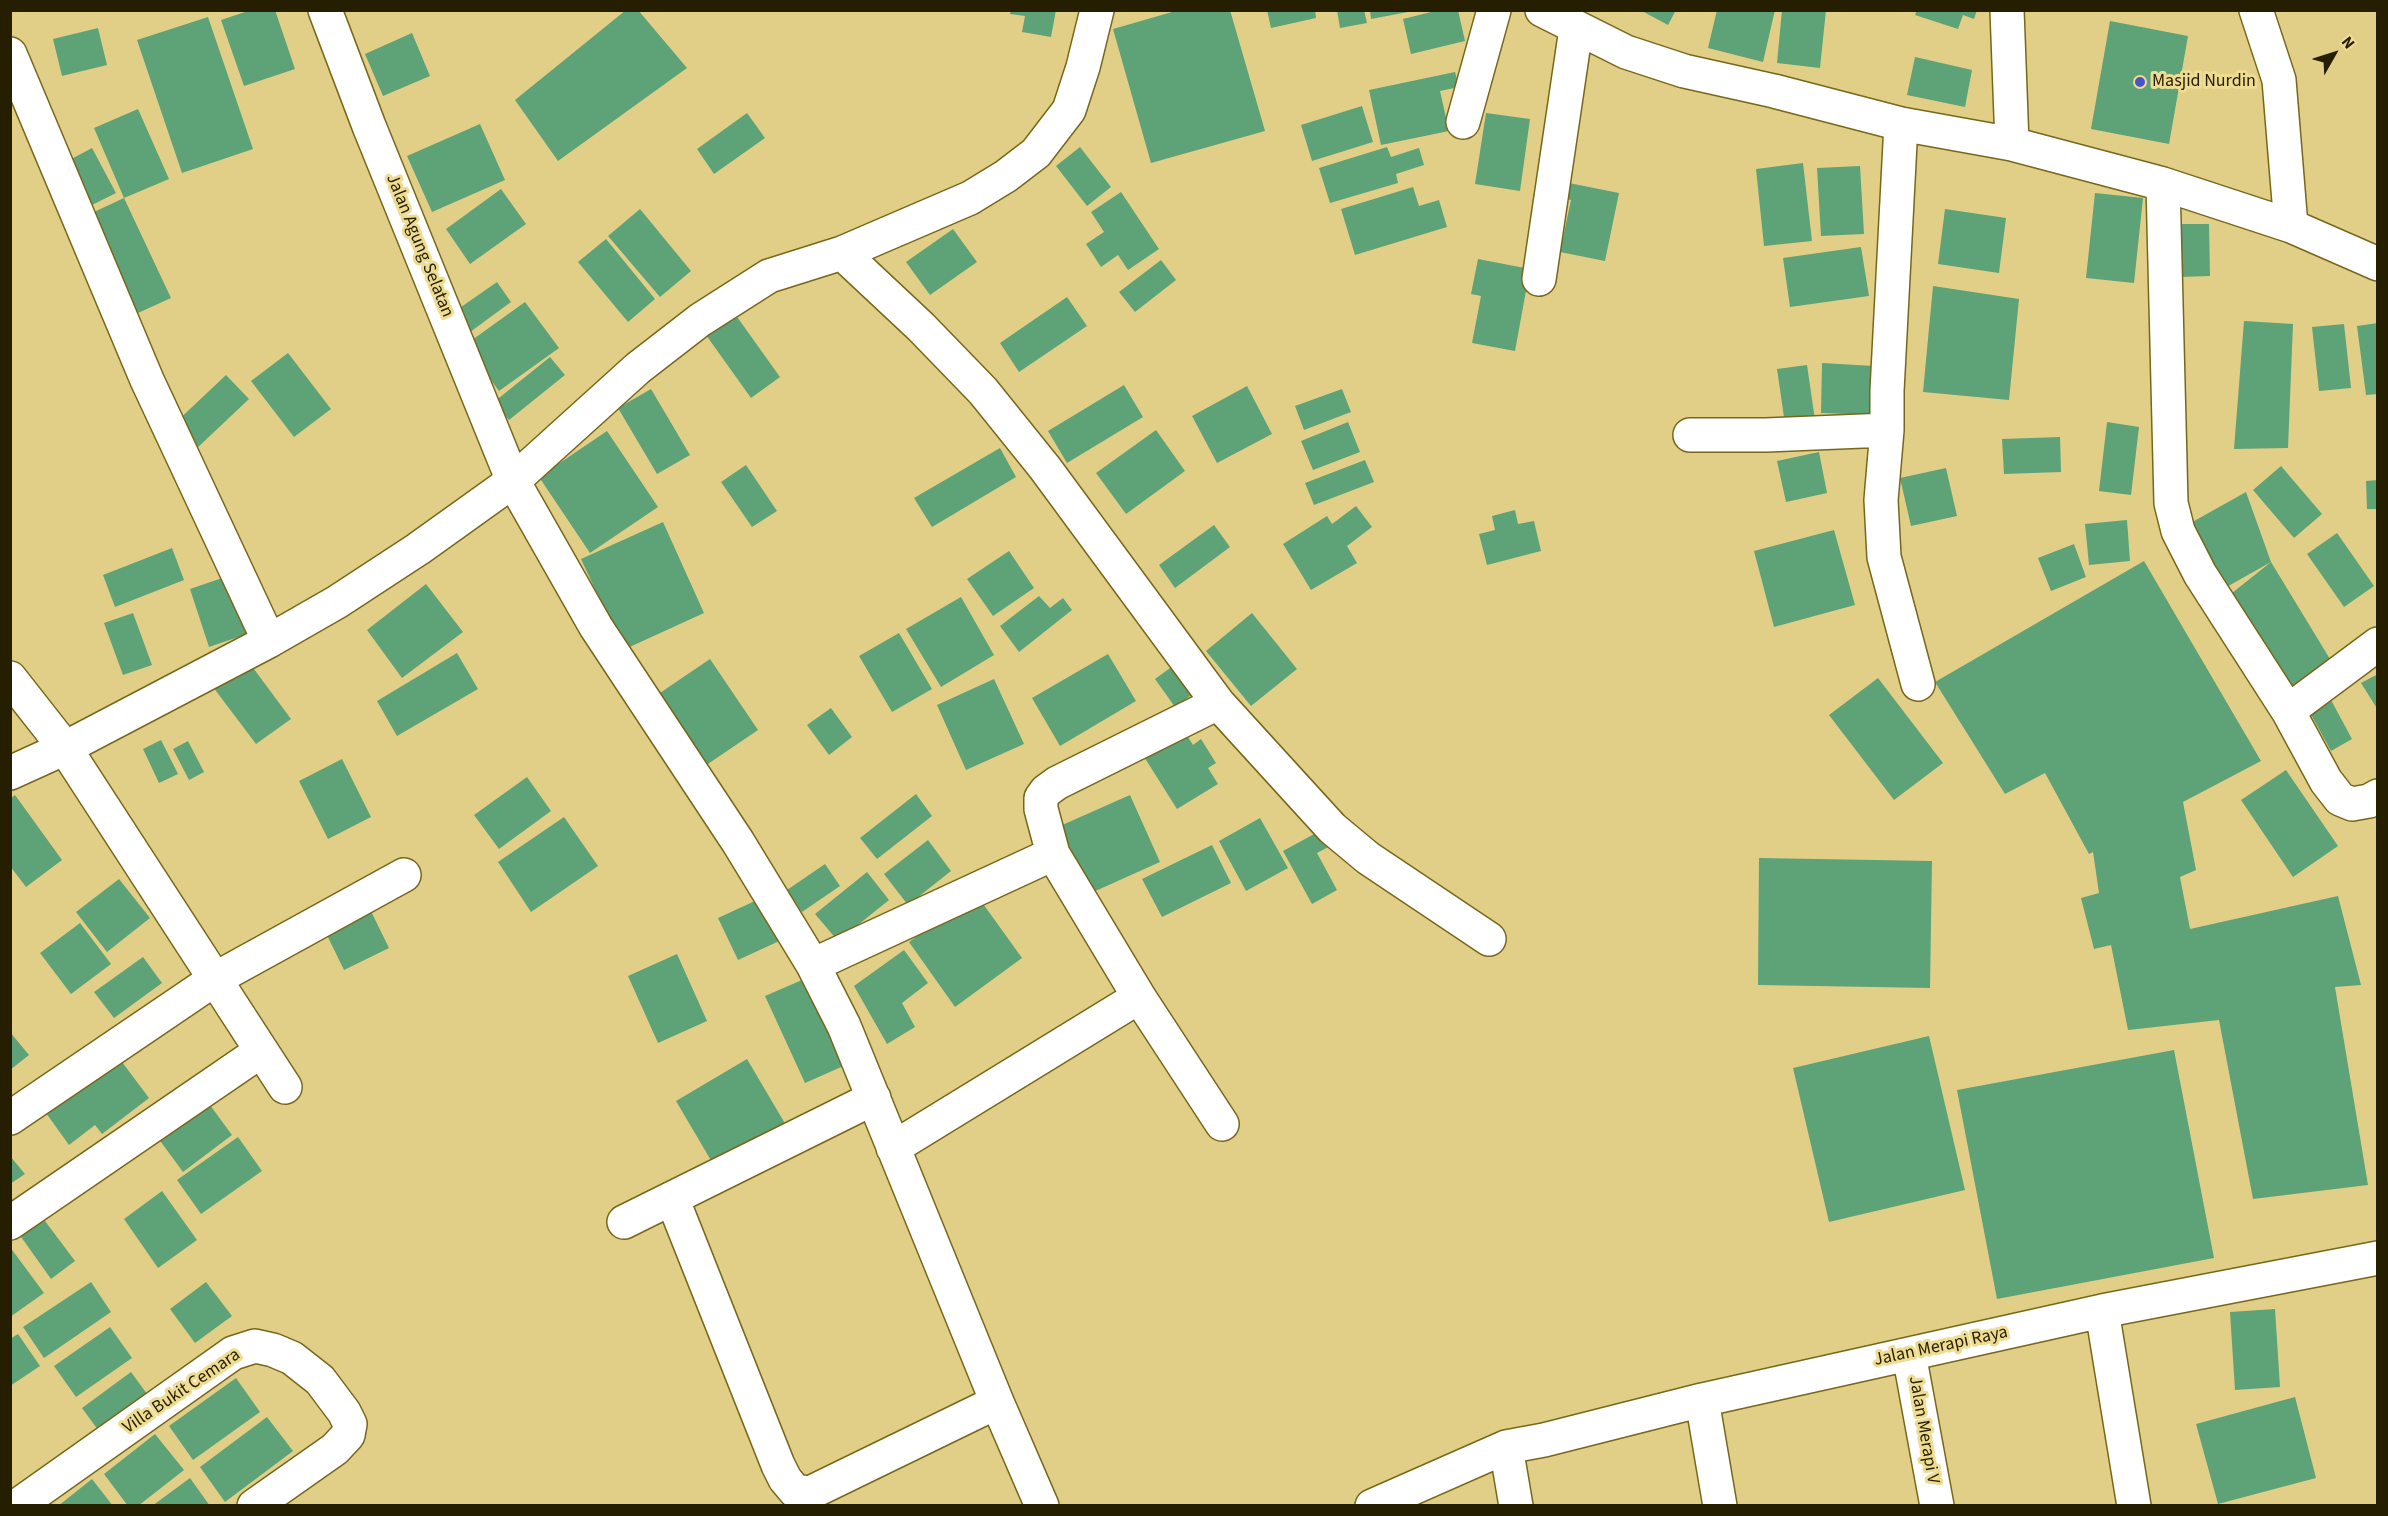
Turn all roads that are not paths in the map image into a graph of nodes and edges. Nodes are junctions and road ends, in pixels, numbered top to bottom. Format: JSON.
{"nodes":[{"id":1,"x":325,"y":10,"type":"edge"},
{"id":2,"x":1097,"y":10,"type":"edge"},
{"id":3,"x":1494,"y":10,"type":"edge"},
{"id":4,"x":1542,"y":10,"type":"edge"},
{"id":5,"x":2007,"y":10,"type":"edge"},
{"id":6,"x":2256,"y":10,"type":"edge"},
{"id":7,"x":1576,"y":29,"type":"junction"},
{"id":8,"x":10,"y":54,"type":"edge"},
{"id":9,"x":1463,"y":122,"type":"dead end"},
{"id":10,"x":1901,"y":123,"type":"junction"},
{"id":11,"x":2012,"y":144,"type":"junction"},
{"id":12,"x":2163,"y":184,"type":"junction"},
{"id":13,"x":2291,"y":226,"type":"junction"},
{"id":14,"x":842,"y":253,"type":"junction"},
{"id":15,"x":2378,"y":264,"type":"edge"},
{"id":16,"x":1539,"y":279,"type":"dead end"},
{"id":17,"x":1887,"y":429,"type":"junction"},
{"id":18,"x":1690,"y":435,"type":"dead end"},
{"id":19,"x":513,"y":482,"type":"junction"},
{"id":20,"x":269,"y":641,"type":"junction"},
{"id":21,"x":2378,"y":644,"type":"edge"},
{"id":22,"x":10,"y":678,"type":"edge"},
{"id":23,"x":1918,"y":684,"type":"dead end"},
{"id":24,"x":1218,"y":703,"type":"junction"},
{"id":25,"x":2288,"y":711,"type":"junction"},
{"id":26,"x":65,"y":748,"type":"junction"},
{"id":27,"x":10,"y":773,"type":"edge"},
{"id":28,"x":2378,"y":796,"type":"edge"},
{"id":29,"x":1053,"y":854,"type":"junction"},
{"id":30,"x":404,"y":876,"type":"dead end"},
{"id":31,"x":1489,"y":939,"type":"dead end"},
{"id":32,"x":813,"y":965,"type":"junction"},
{"id":33,"x":215,"y":979,"type":"junction"},
{"id":34,"x":1138,"y":997,"type":"junction"},
{"id":35,"x":261,"y":1052,"type":"junction"},
{"id":36,"x":285,"y":1087,"type":"dead end"},
{"id":37,"x":874,"y":1098,"type":"junction"},
{"id":38,"x":10,"y":1119,"type":"edge"},
{"id":39,"x":1222,"y":1124,"type":"dead end"},
{"id":40,"x":894,"y":1148,"type":"junction"},
{"id":41,"x":672,"y":1198,"type":"junction"},
{"id":42,"x":624,"y":1222,"type":"dead end"},
{"id":43,"x":10,"y":1223,"type":"edge"},
{"id":44,"x":2378,"y":1258,"type":"edge"},
{"id":45,"x":2102,"y":1311,"type":"junction"},
{"id":46,"x":1909,"y":1354,"type":"junction"},
{"id":47,"x":1702,"y":1400,"type":"junction"},
{"id":48,"x":997,"y":1402,"type":"junction"},
{"id":49,"x":1506,"y":1447,"type":"junction"},
{"id":50,"x":17,"y":1506,"type":"edge"},
{"id":51,"x":254,"y":1506,"type":"edge"},
{"id":52,"x":1042,"y":1506,"type":"edge"},
{"id":53,"x":1372,"y":1506,"type":"edge"},
{"id":54,"x":1516,"y":1506,"type":"edge"},
{"id":55,"x":1720,"y":1506,"type":"edge"},
{"id":56,"x":1937,"y":1506,"type":"edge"},
{"id":57,"x":2134,"y":1506,"type":"edge"}],
"edges":[{"from":1,"to":19,"type":"street","name":"Jalan Agung Selatan"},
{"from":2,"to":14,"type":"street"},
{"from":3,"to":9,"type":"street"},
{"from":4,"to":7,"type":"street"},
{"from":5,"to":11,"type":"street"},
{"from":6,"to":13,"type":"street"},
{"from":7,"to":10,"type":"street"},
{"from":7,"to":16,"type":"street"},
{"from":8,"to":20,"type":"street"},
{"from":10,"to":11,"type":"street"},
{"from":10,"to":17,"type":"street"},
{"from":11,"to":12,"type":"street"},
{"from":12,"to":13,"type":"street"},
{"from":12,"to":25,"type":"street"},
{"from":13,"to":15,"type":"street"},
{"from":14,"to":19,"type":"street"},
{"from":14,"to":24,"type":"street"},
{"from":17,"to":18,"type":"street"},
{"from":17,"to":23,"type":"street"},
{"from":19,"to":20,"type":"street"},
{"from":19,"to":32,"type":"street","name":"Jalan Agung Selatan"},
{"from":20,"to":26,"type":"street"},
{"from":21,"to":25,"type":"street"},
{"from":22,"to":26,"type":"street"},
{"from":24,"to":29,"type":"street"},
{"from":24,"to":31,"type":"street"},
{"from":25,"to":28,"type":"street"},
{"from":26,"to":27,"type":"street"},
{"from":26,"to":33,"type":"street"},
{"from":29,"to":32,"type":"street"},
{"from":29,"to":34,"type":"street"},
{"from":30,"to":33,"type":"street"},
{"from":32,"to":37,"type":"street","name":"Jalan Agung Selatan"},
{"from":33,"to":35,"type":"street"},
{"from":33,"to":38,"type":"street"},
{"from":34,"to":39,"type":"street"},
{"from":34,"to":40,"type":"street"},
{"from":35,"to":36,"type":"street"},
{"from":35,"to":43,"type":"street"},
{"from":37,"to":40,"type":"street","name":"Jalan Agung Selatan"},
{"from":37,"to":41,"type":"street"},
{"from":40,"to":48,"type":"street","name":"Jalan Agung Selatan"},
{"from":41,"to":42,"type":"street"},
{"from":41,"to":48,"type":"street"},
{"from":44,"to":45,"type":"street","name":"Jalan Merapi Raya"},
{"from":45,"to":46,"type":"street","name":"Jalan Merapi Raya"},
{"from":45,"to":57,"type":"street"},
{"from":46,"to":47,"type":"street","name":"Jalan Merapi Raya"},
{"from":46,"to":56,"type":"street","name":"Jalan Merapi V"},
{"from":47,"to":49,"type":"street","name":"Jalan Merapi Raya"},
{"from":47,"to":55,"type":"street"},
{"from":48,"to":52,"type":"street","name":"Jalan Agung Selatan"},
{"from":49,"to":53,"type":"street","name":"Jalan Merapi Raya"},
{"from":49,"to":54,"type":"street"},
{"from":50,"to":51,"type":"street","name":"Villa Bukit Cemara"}]}
